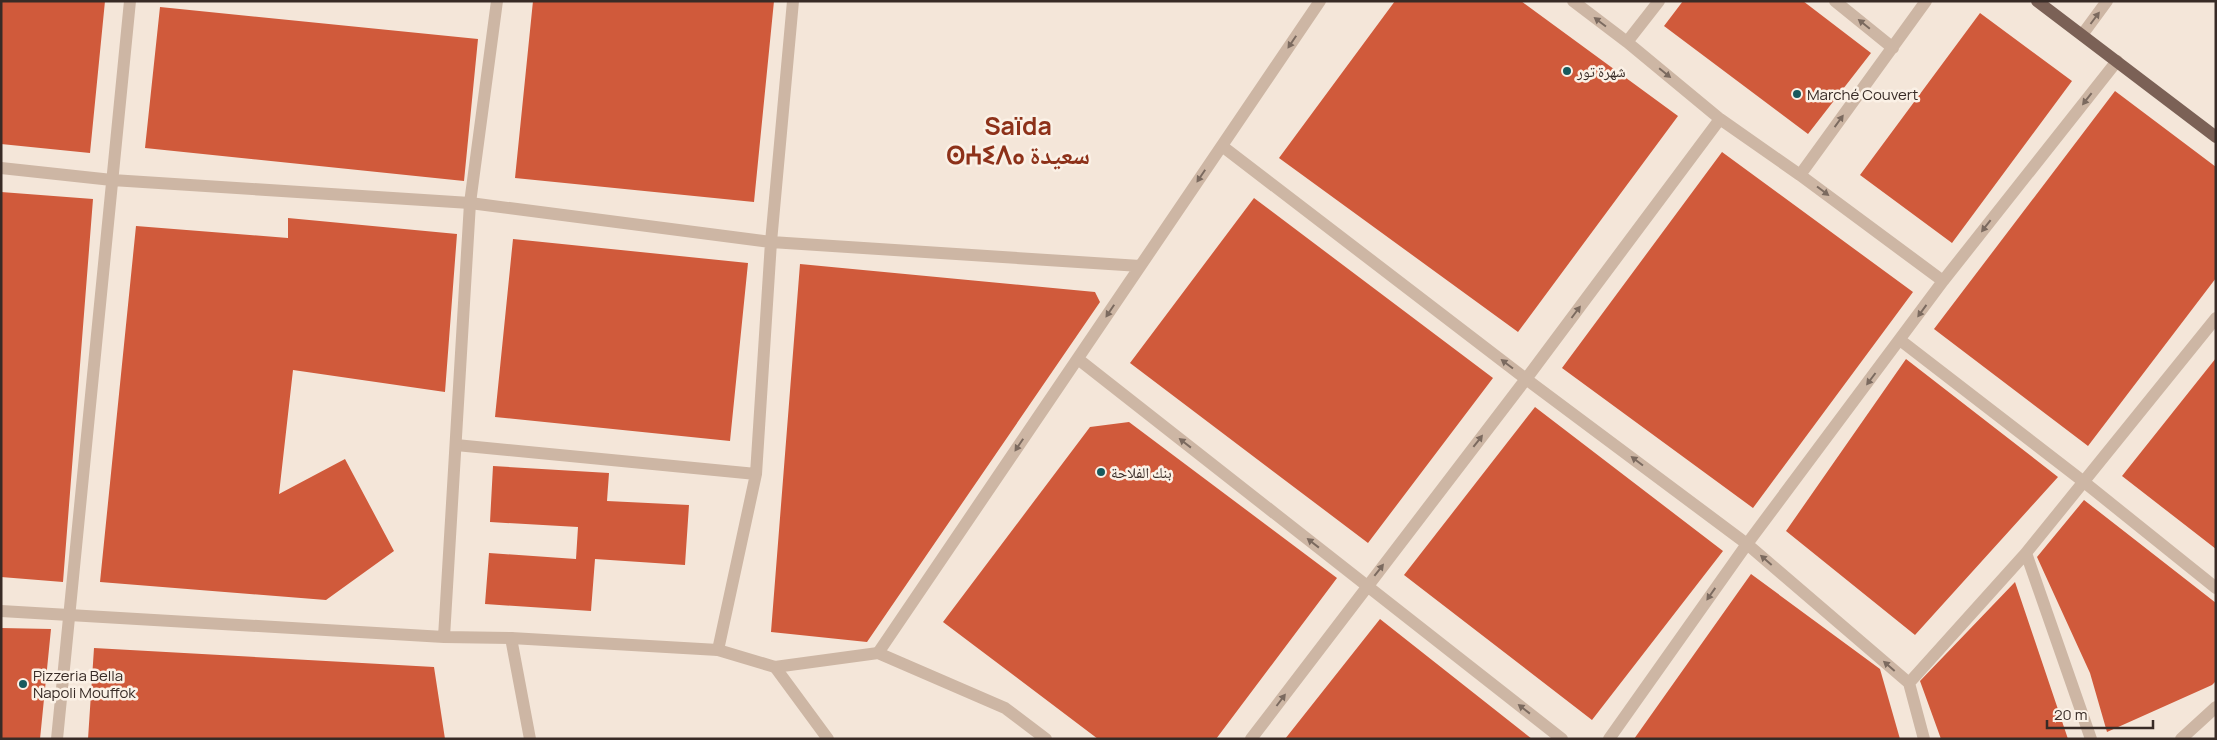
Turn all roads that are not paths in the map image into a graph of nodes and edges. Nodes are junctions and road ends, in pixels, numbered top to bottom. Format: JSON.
{"nodes":[{"id":1,"x":130,"y":1,"type":"edge"},
{"id":2,"x":497,"y":1,"type":"edge"},
{"id":3,"x":793,"y":1,"type":"edge"},
{"id":4,"x":1320,"y":1,"type":"edge"},
{"id":5,"x":1573,"y":1,"type":"edge"},
{"id":6,"x":1659,"y":1,"type":"edge"},
{"id":7,"x":1835,"y":1,"type":"edge"},
{"id":8,"x":1926,"y":1,"type":"edge"},
{"id":9,"x":2037,"y":1,"type":"edge"},
{"id":10,"x":2107,"y":1,"type":"edge"},
{"id":11,"x":2082,"y":34,"type":"junction"},
{"id":12,"x":1627,"y":42,"type":"junction"},
{"id":13,"x":1893,"y":48,"type":"junction"},
{"id":14,"x":2117,"y":60,"type":"junction"},
{"id":15,"x":1720,"y":118,"type":"junction"},
{"id":16,"x":2216,"y":137,"type":"edge"},
{"id":17,"x":1222,"y":146,"type":"junction"},
{"id":18,"x":1,"y":168,"type":"edge"},
{"id":19,"x":1800,"y":175,"type":"junction"},
{"id":20,"x":112,"y":180,"type":"junction"},
{"id":21,"x":470,"y":203,"type":"junction"},
{"id":22,"x":771,"y":242,"type":"junction"},
{"id":23,"x":1140,"y":266,"type":"junction"},
{"id":24,"x":1943,"y":281,"type":"junction"},
{"id":25,"x":2216,"y":318,"type":"edge"},
{"id":26,"x":1900,"y":340,"type":"junction"},
{"id":27,"x":1078,"y":359,"type":"junction"},
{"id":28,"x":1526,"y":379,"type":"junction"},
{"id":29,"x":456,"y":445,"type":"junction"},
{"id":30,"x":756,"y":474,"type":"junction"},
{"id":31,"x":2084,"y":482,"type":"junction"},
{"id":32,"x":1747,"y":544,"type":"junction"},
{"id":33,"x":2026,"y":553,"type":"junction"},
{"id":34,"x":1367,"y":586,"type":"junction"},
{"id":35,"x":2216,"y":588,"type":"edge"},
{"id":36,"x":1,"y":611,"type":"edge"},
{"id":37,"x":70,"y":615,"type":"junction"},
{"id":38,"x":444,"y":637,"type":"junction"},
{"id":39,"x":511,"y":638,"type":"junction"},
{"id":40,"x":718,"y":650,"type":"junction"},
{"id":41,"x":878,"y":652,"type":"junction"},
{"id":42,"x":776,"y":667,"type":"junction"},
{"id":43,"x":1909,"y":683,"type":"junction"},
{"id":44,"x":2216,"y":707,"type":"edge"},
{"id":45,"x":57,"y":739,"type":"edge"},
{"id":46,"x":530,"y":739,"type":"edge"},
{"id":47,"x":828,"y":739,"type":"edge"},
{"id":48,"x":1046,"y":739,"type":"edge"},
{"id":49,"x":1251,"y":739,"type":"edge"},
{"id":50,"x":1562,"y":739,"type":"edge"},
{"id":51,"x":1609,"y":739,"type":"edge"},
{"id":52,"x":1924,"y":739,"type":"edge"},
{"id":53,"x":2092,"y":739,"type":"edge"},
{"id":54,"x":2182,"y":739,"type":"edge"}],
"edges":[{"from":1,"to":20,"type":"street"},
{"from":2,"to":21,"type":"street"},
{"from":3,"to":22,"type":"street"},
{"from":4,"to":17,"type":"street","one_way":true},
{"from":12,"to":5,"type":"street","one_way":true},
{"from":6,"to":12,"type":"street"},
{"from":13,"to":7,"type":"street","one_way":true},
{"from":8,"to":13,"type":"street"},
{"from":9,"to":11,"type":"main road"},
{"from":11,"to":10,"type":"street","one_way":true},
{"from":11,"to":14,"type":"main road"},
{"from":12,"to":15,"type":"street","one_way":true},
{"from":19,"to":13,"type":"street","one_way":true},
{"from":14,"to":16,"type":"main road"},
{"from":14,"to":24,"type":"street","one_way":true},
{"from":15,"to":19,"type":"street"},
{"from":28,"to":15,"type":"street","one_way":true},
{"from":17,"to":23,"type":"street","one_way":true},
{"from":28,"to":17,"type":"street","one_way":true},
{"from":18,"to":20,"type":"street"},
{"from":19,"to":24,"type":"street","one_way":true},
{"from":20,"to":21,"type":"street"},
{"from":20,"to":37,"type":"street"},
{"from":21,"to":22,"type":"street"},
{"from":21,"to":29,"type":"street"},
{"from":22,"to":23,"type":"street"},
{"from":22,"to":30,"type":"street"},
{"from":23,"to":27,"type":"street","one_way":true},
{"from":24,"to":26,"type":"street","one_way":true},
{"from":25,"to":31,"type":"street"},
{"from":26,"to":31,"type":"street"},
{"from":26,"to":32,"type":"street","one_way":true},
{"from":34,"to":27,"type":"street","one_way":true},
{"from":27,"to":41,"type":"street","one_way":true},
{"from":32,"to":28,"type":"street","one_way":true},
{"from":34,"to":28,"type":"street","one_way":true},
{"from":29,"to":30,"type":"street"},
{"from":29,"to":38,"type":"street"},
{"from":30,"to":40,"type":"street"},
{"from":31,"to":33,"type":"street"},
{"from":31,"to":35,"type":"street"},
{"from":43,"to":32,"type":"street","one_way":true},
{"from":32,"to":51,"type":"street","one_way":true},
{"from":33,"to":43,"type":"street"},
{"from":33,"to":53,"type":"street"},
{"from":49,"to":34,"type":"street","one_way":true},
{"from":50,"to":34,"type":"street","one_way":true},
{"from":36,"to":37,"type":"street"},
{"from":37,"to":38,"type":"street"},
{"from":37,"to":45,"type":"street"},
{"from":38,"to":39,"type":"street"},
{"from":39,"to":40,"type":"street"},
{"from":39,"to":46,"type":"street"},
{"from":40,"to":42,"type":"street"},
{"from":41,"to":42,"type":"street"},
{"from":41,"to":48,"type":"street"},
{"from":42,"to":47,"type":"street"},
{"from":43,"to":52,"type":"street"},
{"from":44,"to":54,"type":"street"}]}
